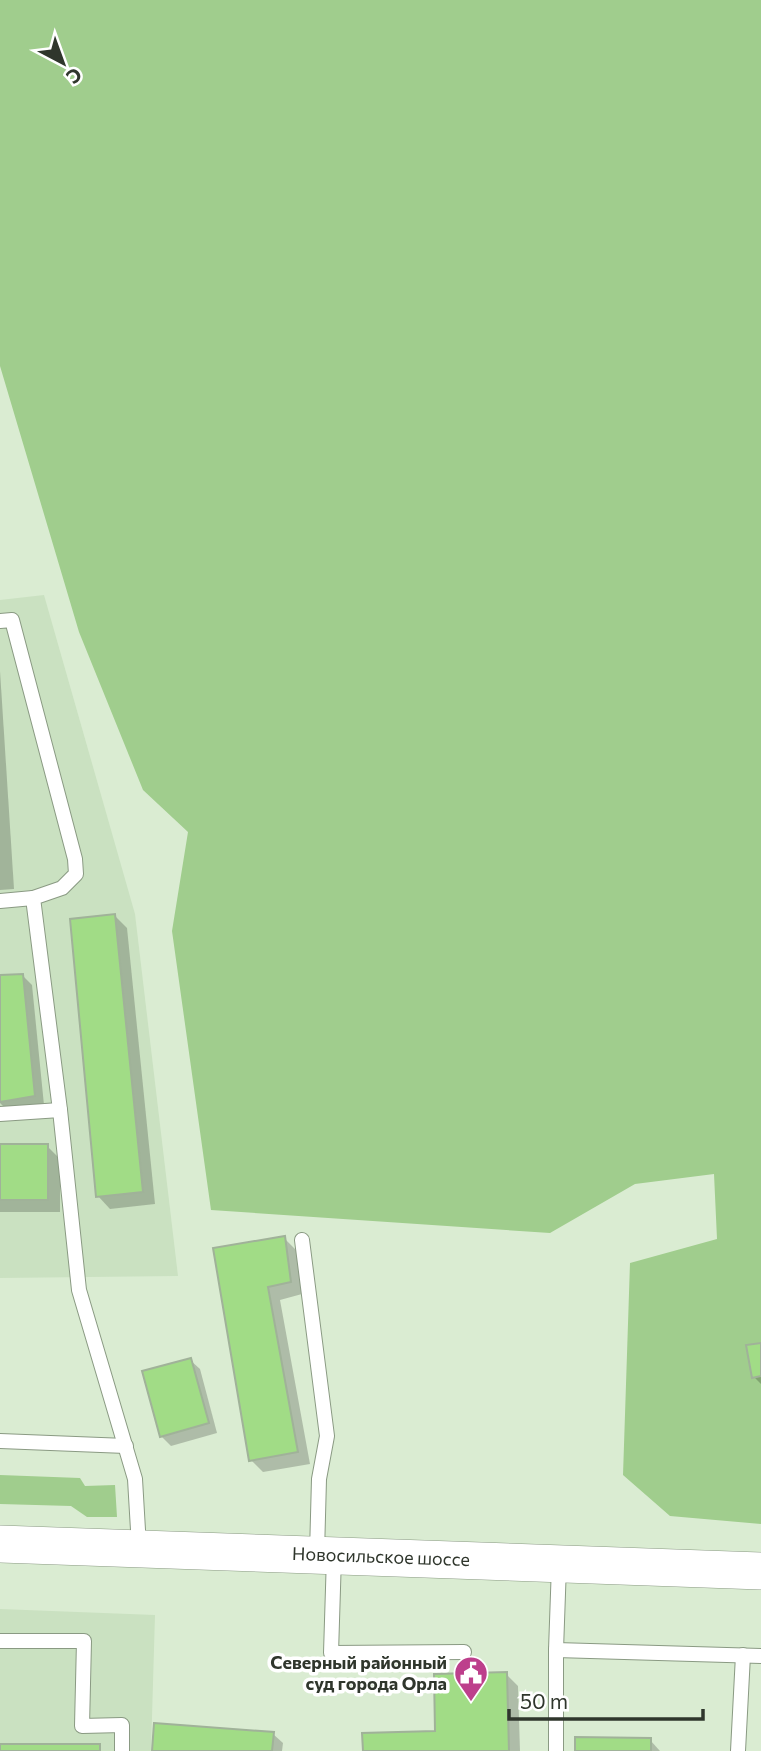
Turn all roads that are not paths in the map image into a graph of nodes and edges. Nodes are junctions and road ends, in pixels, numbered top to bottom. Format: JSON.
{"nodes":[{"id":1,"x":0,"y":621,"type":"edge"},
{"id":2,"x":33,"y":898,"type":"junction"},
{"id":3,"x":0,"y":901,"type":"edge"},
{"id":4,"x":60,"y":1110,"type":"junction"},
{"id":5,"x":0,"y":1114,"type":"edge"},
{"id":6,"x":302,"y":1240,"type":"dead end"},
{"id":7,"x":0,"y":1441,"type":"edge"},
{"id":8,"x":125,"y":1446,"type":"junction"},
{"id":9,"x":0,"y":1544,"type":"edge"},
{"id":10,"x":139,"y":1548,"type":"junction"},
{"id":11,"x":326,"y":1555,"type":"junction"},
{"id":12,"x":559,"y":1563,"type":"junction"},
{"id":13,"x":761,"y":1571,"type":"edge"},
{"id":14,"x":0,"y":1641,"type":"edge"},
{"id":15,"x":556,"y":1650,"type":"junction"},
{"id":16,"x":464,"y":1652,"type":"dead end"},
{"id":17,"x":743,"y":1655,"type":"junction"},
{"id":18,"x":761,"y":1656,"type":"edge"},
{"id":19,"x":122,"y":1751,"type":"edge"},
{"id":20,"x":556,"y":1751,"type":"edge"},
{"id":21,"x":738,"y":1751,"type":"edge"}],
"edges":[{"from":1,"to":2,"type":"lane"},
{"from":2,"to":3,"type":"lane"},
{"from":2,"to":4,"type":"lane"},
{"from":4,"to":5,"type":"lane"},
{"from":4,"to":8,"type":"lane"},
{"from":6,"to":11,"type":"lane"},
{"from":7,"to":8,"type":"lane"},
{"from":8,"to":10,"type":"lane"},
{"from":9,"to":10,"type":"street","name":"Новосильское шоссе"},
{"from":10,"to":11,"type":"street","name":"Новосильское шоссе"},
{"from":11,"to":12,"type":"street","name":"Новосильское шоссе"},
{"from":11,"to":16,"type":"lane"},
{"from":12,"to":13,"type":"street","name":"Новосильское шоссе"},
{"from":12,"to":15,"type":"lane"},
{"from":14,"to":19,"type":"lane"},
{"from":15,"to":17,"type":"lane"},
{"from":15,"to":20,"type":"lane"},
{"from":17,"to":18,"type":"lane"},
{"from":17,"to":21,"type":"lane"}]}
